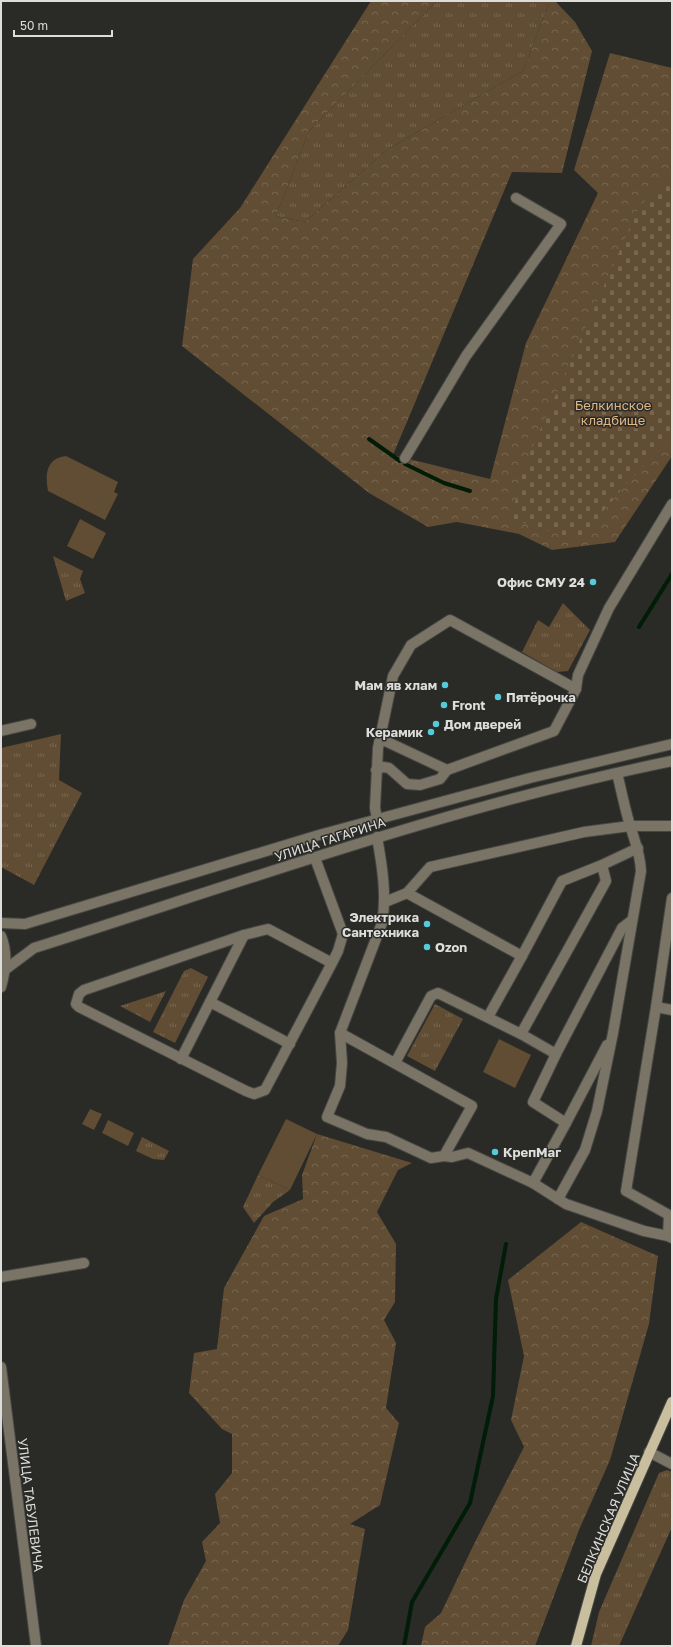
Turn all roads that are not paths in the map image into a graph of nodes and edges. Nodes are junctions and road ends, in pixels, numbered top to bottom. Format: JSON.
{"nodes":[{"id":1,"x":516,"y":198,"type":"dead end"},
{"id":2,"x":405,"y":458,"type":"dead end"},
{"id":3,"x":672,"y":504,"type":"edge"},
{"id":4,"x":576,"y":689,"type":"junction"},
{"id":5,"x":31,"y":724,"type":"dead end"},
{"id":6,"x":1,"y":731,"type":"edge"},
{"id":7,"x":381,"y":739,"type":"junction"},
{"id":8,"x":672,"y":744,"type":"edge"},
{"id":9,"x":672,"y":761,"type":"edge"},
{"id":10,"x":376,"y":770,"type":"junction"},
{"id":11,"x":448,"y":770,"type":"junction"},
{"id":12,"x":617,"y":772,"type":"junction"},
{"id":13,"x":377,"y":819,"type":"junction"},
{"id":14,"x":630,"y":826,"type":"junction"},
{"id":15,"x":672,"y":826,"type":"edge"},
{"id":16,"x":377,"y":837,"type":"junction"},
{"id":17,"x":638,"y":848,"type":"junction"},
{"id":18,"x":315,"y":858,"type":"junction"},
{"id":19,"x":602,"y":865,"type":"junction"},
{"id":20,"x":407,"y":893,"type":"junction"},
{"id":21,"x":672,"y":898,"type":"edge"},
{"id":22,"x":385,"y":902,"type":"junction"},
{"id":23,"x":632,"y":921,"type":"junction"},
{"id":24,"x":1,"y":923,"type":"edge"},
{"id":25,"x":244,"y":935,"type":"junction"},
{"id":26,"x":1,"y":936,"type":"edge"},
{"id":27,"x":522,"y":956,"type":"junction"},
{"id":28,"x":332,"y":963,"type":"junction"},
{"id":29,"x":6,"y":969,"type":"junction"},
{"id":30,"x":1,"y":987,"type":"edge"},
{"id":31,"x":210,"y":1002,"type":"junction"},
{"id":32,"x":656,"y":1007,"type":"junction"},
{"id":33,"x":672,"y":1010,"type":"edge"},
{"id":34,"x":488,"y":1018,"type":"junction"},
{"id":35,"x":340,"y":1033,"type":"junction"},
{"id":36,"x":613,"y":1033,"type":"junction"},
{"id":37,"x":521,"y":1034,"type":"junction"},
{"id":38,"x":290,"y":1044,"type":"junction"},
{"id":39,"x":556,"y":1054,"type":"junction"},
{"id":40,"x":181,"y":1059,"type":"junction"},
{"id":41,"x":395,"y":1063,"type":"junction"},
{"id":42,"x":566,"y":1123,"type":"junction"},
{"id":43,"x":444,"y":1156,"type":"junction"},
{"id":44,"x":533,"y":1183,"type":"junction"},
{"id":45,"x":558,"y":1199,"type":"junction"},
{"id":46,"x":670,"y":1237,"type":"edge"},
{"id":47,"x":84,"y":1263,"type":"dead end"},
{"id":48,"x":1,"y":1276,"type":"edge"},
{"id":49,"x":1,"y":1367,"type":"edge"},
{"id":50,"x":672,"y":1402,"type":"edge"},
{"id":51,"x":649,"y":1452,"type":"junction"},
{"id":52,"x":672,"y":1464,"type":"edge"},
{"id":53,"x":36,"y":1646,"type":"edge"},
{"id":54,"x":576,"y":1646,"type":"edge"}],
"edges":[{"from":1,"to":2,"type":"street"},
{"from":3,"to":4,"type":"street"},
{"from":4,"to":7,"type":"street"},
{"from":4,"to":11,"type":"street"},
{"from":5,"to":6,"type":"street"},
{"from":7,"to":10,"type":"street"},
{"from":7,"to":11,"type":"street"},
{"from":8,"to":13,"type":"street","name":"УЛИЦА ГАГАРИНА"},
{"from":9,"to":12,"type":"street","name":"УЛИЦА ГАГАРИНА"},
{"from":10,"to":11,"type":"street"},
{"from":10,"to":13,"type":"street"},
{"from":12,"to":14,"type":"street"},
{"from":12,"to":16,"type":"street","name":"УЛИЦА ГАГАРИНА"},
{"from":13,"to":24,"type":"street","name":"УЛИЦА ГАГАРИНА"},
{"from":14,"to":15,"type":"street"},
{"from":14,"to":17,"type":"street"},
{"from":14,"to":20,"type":"street"},
{"from":16,"to":18,"type":"street","name":"УЛИЦА ГАГАРИНА"},
{"from":16,"to":22,"type":"street"},
{"from":17,"to":19,"type":"street"},
{"from":17,"to":23,"type":"street"},
{"from":18,"to":28,"type":"street"},
{"from":18,"to":29,"type":"street","name":"УЛИЦА ГАГАРИНА"},
{"from":19,"to":27,"type":"street"},
{"from":19,"to":37,"type":"street"},
{"from":20,"to":22,"type":"street"},
{"from":20,"to":27,"type":"street"},
{"from":21,"to":32,"type":"street"},
{"from":22,"to":35,"type":"street"},
{"from":23,"to":36,"type":"street"},
{"from":23,"to":39,"type":"street"},
{"from":25,"to":28,"type":"street"},
{"from":25,"to":31,"type":"street"},
{"from":25,"to":40,"type":"street"},
{"from":26,"to":29,"type":"street"},
{"from":27,"to":34,"type":"street"},
{"from":28,"to":38,"type":"street"},
{"from":29,"to":30,"type":"street"},
{"from":31,"to":38,"type":"street"},
{"from":31,"to":40,"type":"street"},
{"from":32,"to":33,"type":"street"},
{"from":32,"to":46,"type":"street"},
{"from":34,"to":37,"type":"street"},
{"from":34,"to":41,"type":"street"},
{"from":35,"to":41,"type":"street"},
{"from":35,"to":43,"type":"street"},
{"from":36,"to":42,"type":"street"},
{"from":36,"to":45,"type":"street"},
{"from":37,"to":39,"type":"street"},
{"from":38,"to":40,"type":"street"},
{"from":39,"to":42,"type":"street"},
{"from":41,"to":43,"type":"street"},
{"from":42,"to":44,"type":"street"},
{"from":43,"to":44,"type":"street"},
{"from":44,"to":45,"type":"street"},
{"from":45,"to":46,"type":"street"},
{"from":47,"to":48,"type":"street"},
{"from":49,"to":53,"type":"street","name":"УЛИЦА ТАБУЛЕВИЧА"},
{"from":50,"to":51,"type":"main road","name":"БЕЛКИНСКАЯ УЛИЦА"},
{"from":51,"to":52,"type":"street"},
{"from":51,"to":54,"type":"main road","name":"БЕЛКИНСКАЯ УЛИЦА"}]}
